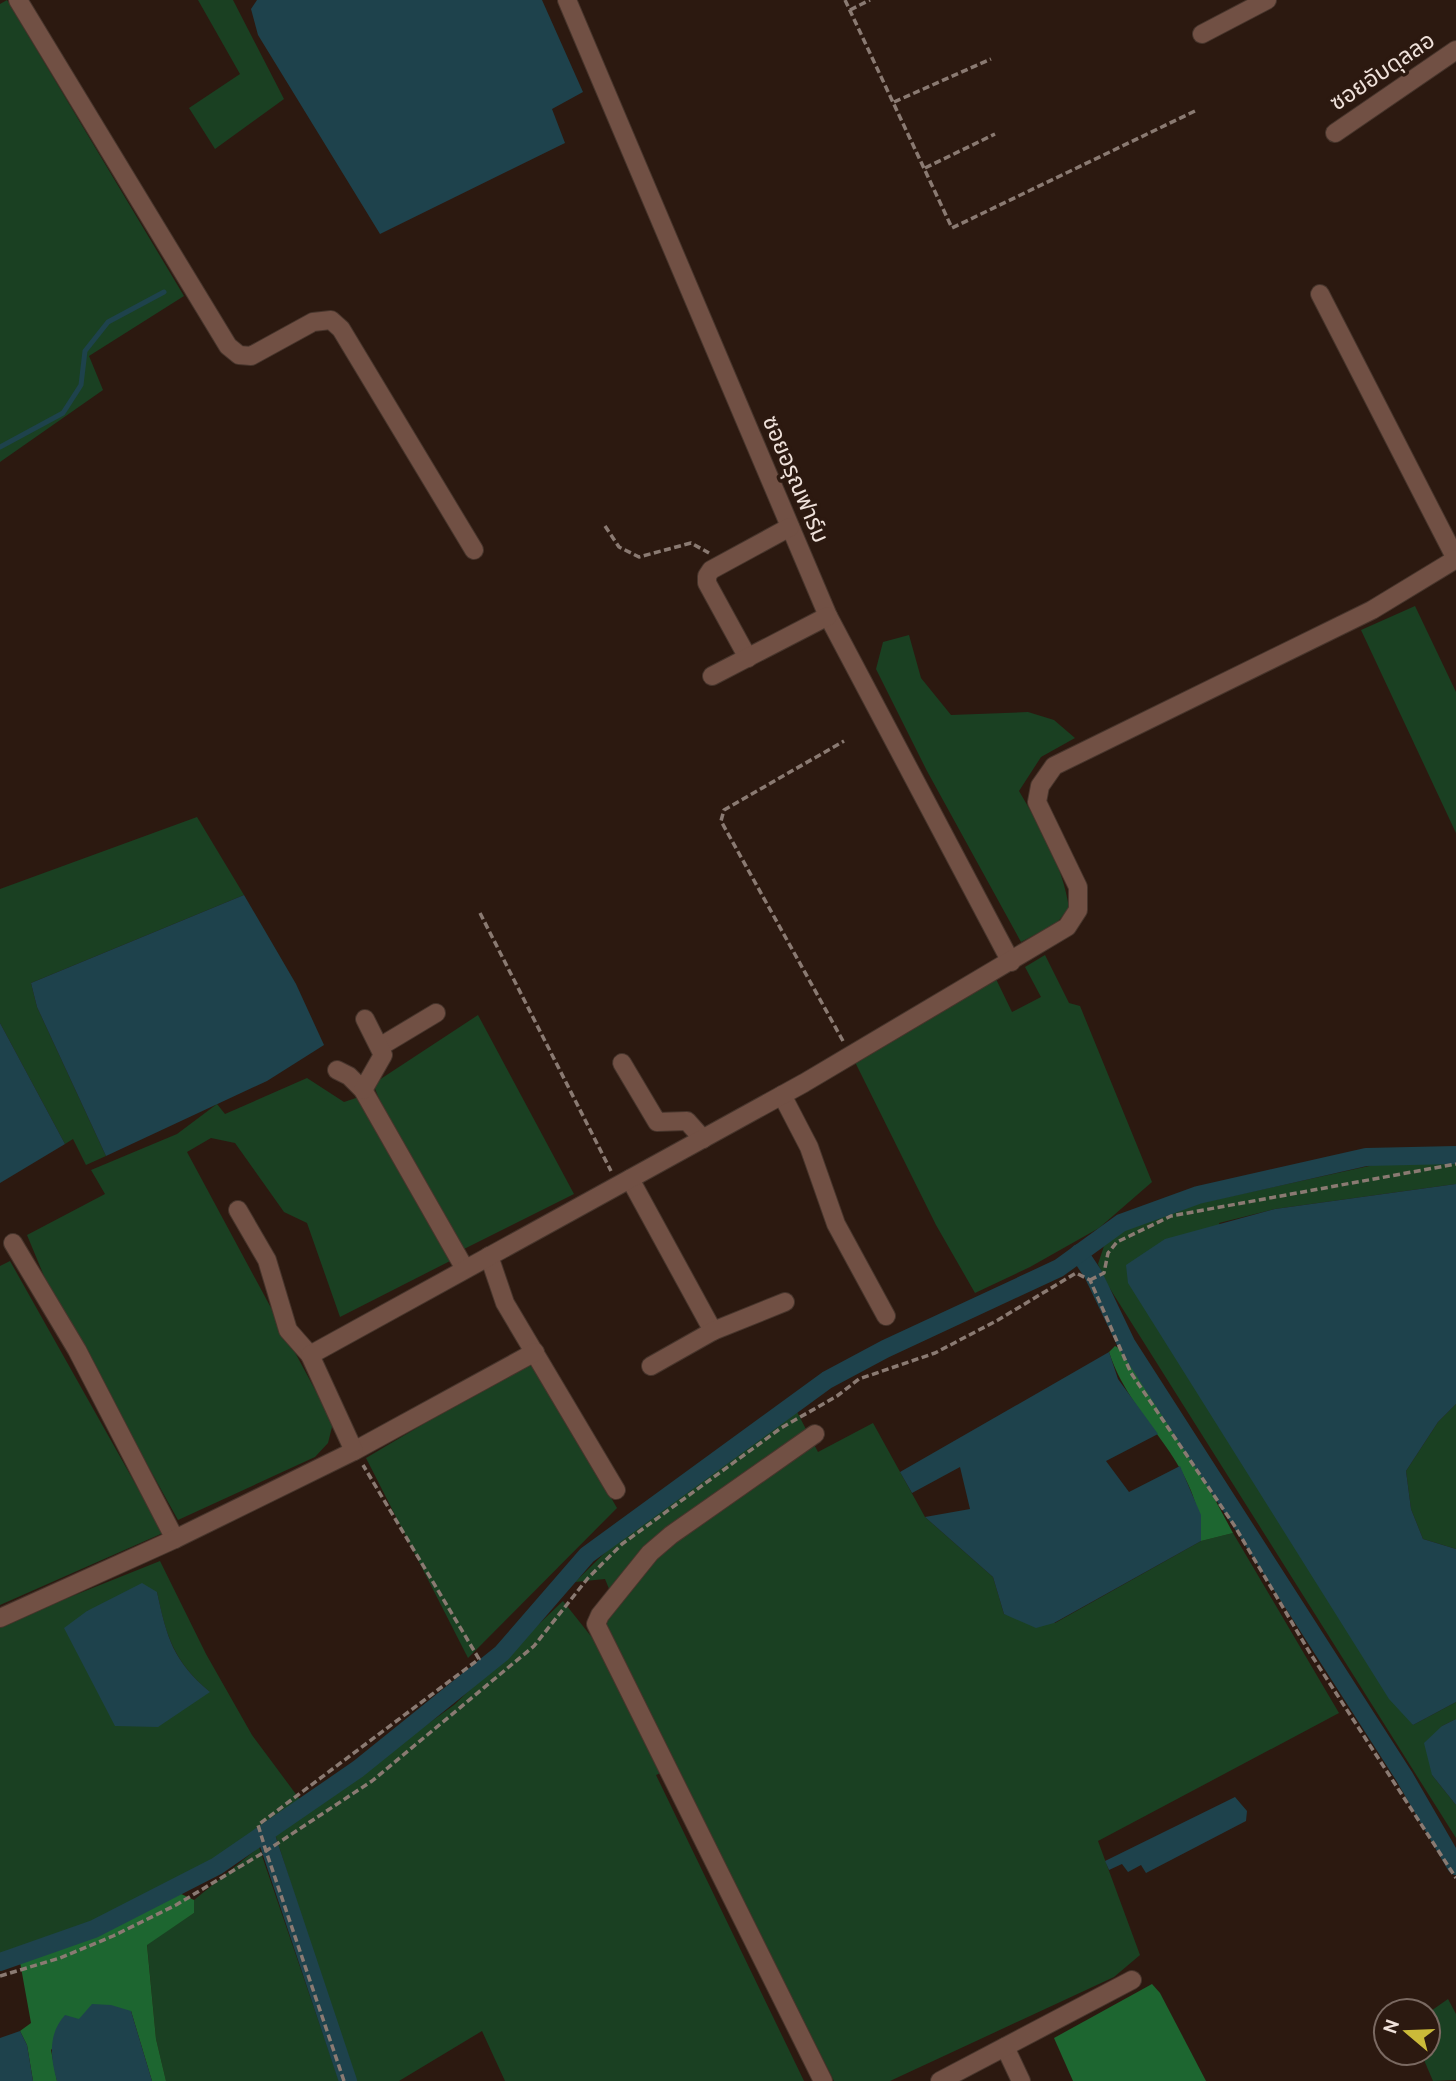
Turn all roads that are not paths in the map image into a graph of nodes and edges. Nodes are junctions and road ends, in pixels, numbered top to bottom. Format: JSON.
{"nodes":[{"id":1,"x":18,"y":0,"type":"edge"},
{"id":2,"x":567,"y":0,"type":"edge"},
{"id":3,"x":1267,"y":0,"type":"edge"},
{"id":4,"x":1202,"y":34,"type":"dead end"},
{"id":5,"x":1456,"y":50,"type":"edge"},
{"id":6,"x":1335,"y":133,"type":"dead end"},
{"id":7,"x":1320,"y":295,"type":"dead end"},
{"id":8,"x":790,"y":527,"type":"junction"},
{"id":9,"x":474,"y":550,"type":"dead end"},
{"id":10,"x":1456,"y":559,"type":"edge"},
{"id":11,"x":828,"y":616,"type":"junction"},
{"id":12,"x":748,"y":658,"type":"junction"},
{"id":13,"x":712,"y":676,"type":"dead end"},
{"id":14,"x":1012,"y":962,"type":"junction"},
{"id":15,"x":436,"y":1013,"type":"dead end"},
{"id":16,"x":365,"y":1019,"type":"dead end"},
{"id":17,"x":381,"y":1046,"type":"junction"},
{"id":18,"x":622,"y":1063,"type":"dead end"},
{"id":19,"x":337,"y":1070,"type":"dead end"},
{"id":20,"x":363,"y":1090,"type":"junction"},
{"id":21,"x":782,"y":1095,"type":"junction"},
{"id":22,"x":703,"y":1139,"type":"junction"},
{"id":23,"x":624,"y":1182,"type":"junction"},
{"id":24,"x":238,"y":1210,"type":"dead end"},
{"id":25,"x":13,"y":1243,"type":"dead end"},
{"id":26,"x":489,"y":1256,"type":"junction"},
{"id":27,"x":465,"y":1269,"type":"junction"},
{"id":28,"x":785,"y":1302,"type":"dead end"},
{"id":29,"x":887,"y":1316,"type":"dead end"},
{"id":30,"x":713,"y":1331,"type":"junction"},
{"id":31,"x":535,"y":1352,"type":"junction"},
{"id":32,"x":310,"y":1354,"type":"junction"},
{"id":33,"x":650,"y":1366,"type":"dead end"},
{"id":34,"x":815,"y":1434,"type":"dead end"},
{"id":35,"x":354,"y":1451,"type":"junction"},
{"id":36,"x":615,"y":1490,"type":"dead end"},
{"id":37,"x":175,"y":1539,"type":"junction"},
{"id":38,"x":0,"y":1618,"type":"edge"},
{"id":39,"x":1132,"y":1980,"type":"dead end"},
{"id":40,"x":1004,"y":2047,"type":"junction"},
{"id":41,"x":823,"y":2081,"type":"edge"},
{"id":42,"x":940,"y":2081,"type":"edge"},
{"id":43,"x":1021,"y":2081,"type":"edge"}],
"edges":[{"from":1,"to":9,"type":"street"},
{"from":2,"to":8,"type":"street","name":"ซอยอรุณฟาร์ม"},
{"from":3,"to":4,"type":"street"},
{"from":5,"to":6,"type":"street","name":"ซอยอับดุลลอ"},
{"from":7,"to":10,"type":"street"},
{"from":8,"to":11,"type":"street","name":"ซอยอรุณฟาร์ม"},
{"from":8,"to":12,"type":"street"},
{"from":10,"to":14,"type":"street"},
{"from":11,"to":12,"type":"street"},
{"from":11,"to":14,"type":"street","name":"ซอยอรุณฟาร์ม"},
{"from":12,"to":13,"type":"street"},
{"from":14,"to":21,"type":"street"},
{"from":15,"to":17,"type":"street"},
{"from":16,"to":17,"type":"street"},
{"from":17,"to":20,"type":"street"},
{"from":18,"to":22,"type":"street"},
{"from":19,"to":20,"type":"street"},
{"from":20,"to":27,"type":"street"},
{"from":21,"to":22,"type":"street"},
{"from":21,"to":29,"type":"street"},
{"from":22,"to":23,"type":"street"},
{"from":23,"to":26,"type":"street"},
{"from":23,"to":30,"type":"street"},
{"from":24,"to":32,"type":"street"},
{"from":25,"to":37,"type":"street"},
{"from":26,"to":27,"type":"street"},
{"from":26,"to":31,"type":"street"},
{"from":27,"to":32,"type":"street"},
{"from":28,"to":30,"type":"street"},
{"from":30,"to":33,"type":"street"},
{"from":31,"to":35,"type":"street"},
{"from":31,"to":36,"type":"street"},
{"from":32,"to":35,"type":"street"},
{"from":34,"to":41,"type":"street"},
{"from":35,"to":37,"type":"street"},
{"from":37,"to":38,"type":"street"},
{"from":39,"to":40,"type":"street"},
{"from":40,"to":42,"type":"street"},
{"from":40,"to":43,"type":"street"}]}
